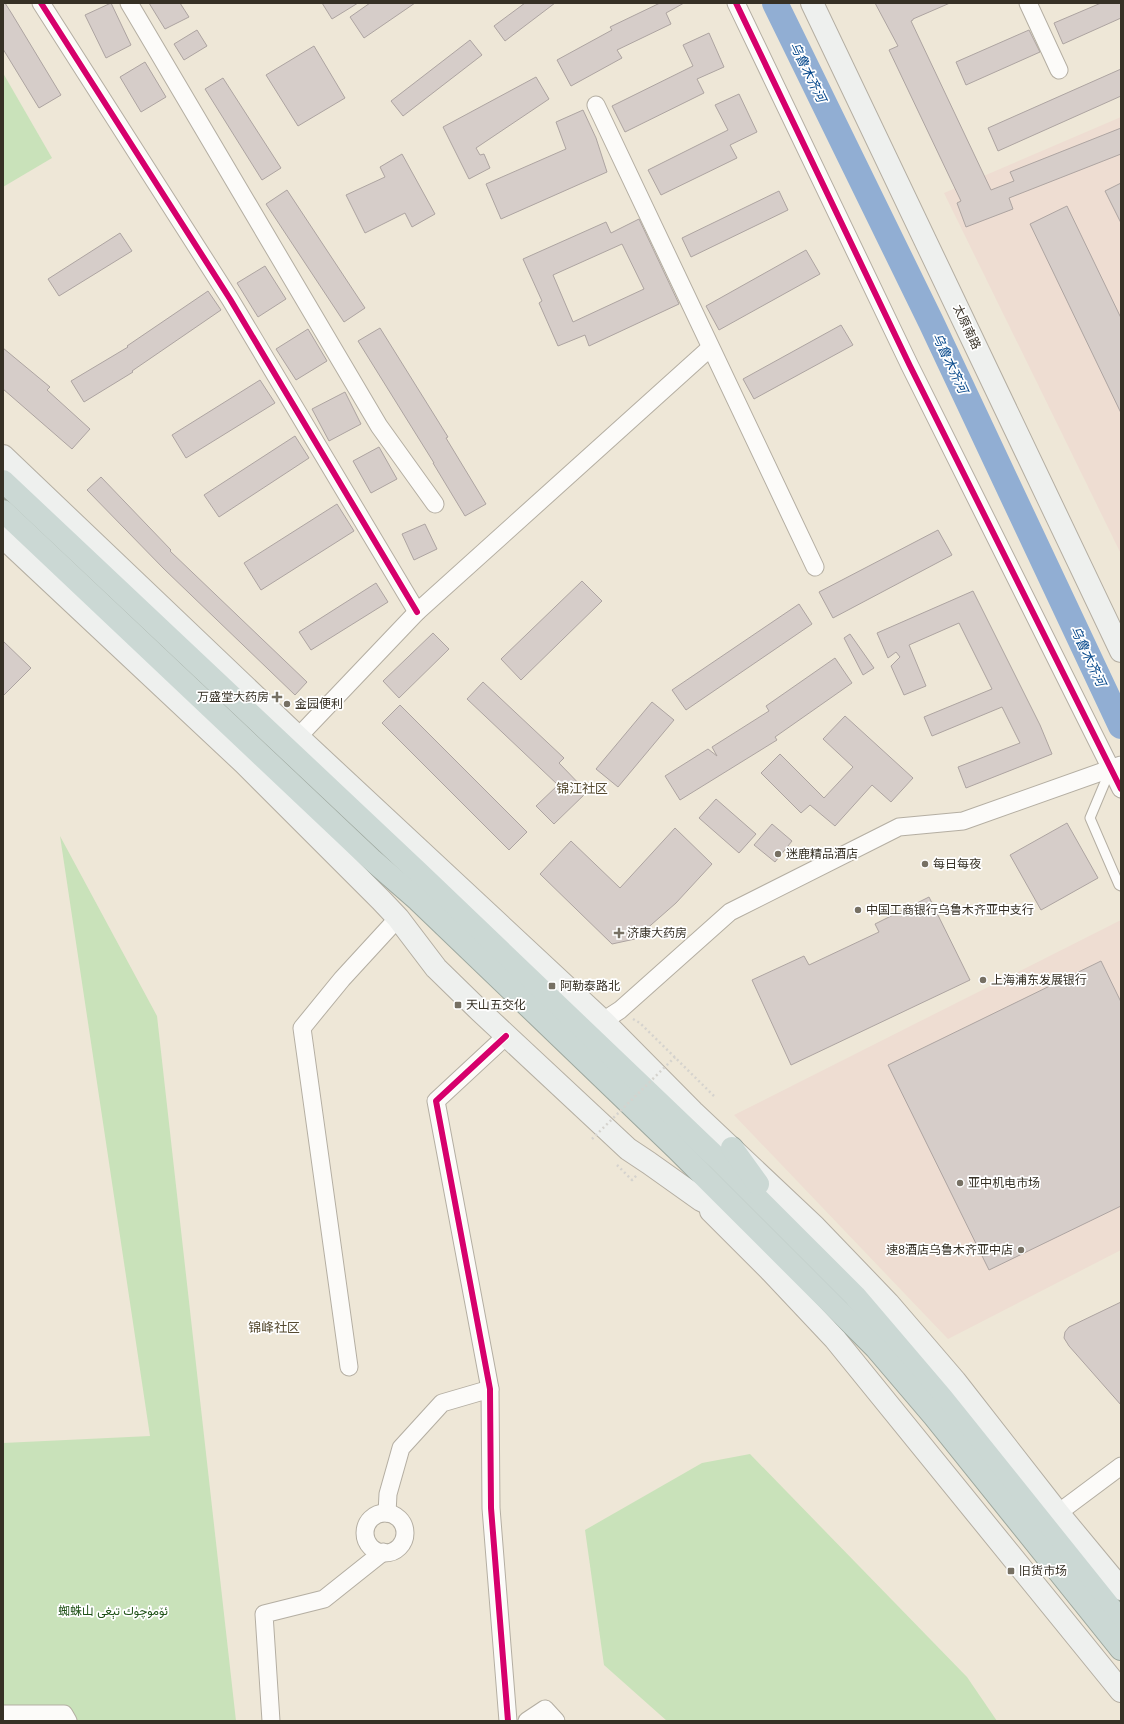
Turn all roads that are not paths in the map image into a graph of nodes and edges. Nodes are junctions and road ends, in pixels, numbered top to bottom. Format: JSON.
{"nodes":[{"id":1,"x":41,"y":3,"type":"edge"},
{"id":2,"x":129,"y":3,"type":"edge"},
{"id":3,"x":736,"y":3,"type":"edge"},
{"id":4,"x":812,"y":3,"type":"edge"},
{"id":5,"x":825,"y":3,"type":"edge"},
{"id":6,"x":1028,"y":3,"type":"edge"},
{"id":7,"x":1059,"y":70,"type":"dead end"},
{"id":8,"x":596,"y":106,"type":"dead end"},
{"id":9,"x":710,"y":348,"type":"junction"},
{"id":10,"x":3,"y":456,"type":"edge"},
{"id":11,"x":3,"y":481,"type":"edge"},
{"id":12,"x":435,"y":504,"type":"dead end"},
{"id":13,"x":3,"y":511,"type":"edge"},
{"id":14,"x":3,"y":537,"type":"edge"},
{"id":15,"x":815,"y":567,"type":"dead end"},
{"id":16,"x":417,"y":612,"type":"junction"},
{"id":17,"x":1121,"y":622,"type":"edge"},
{"id":18,"x":1121,"y":651,"type":"edge"},
{"id":19,"x":298,"y":737,"type":"junction"},
{"id":20,"x":1117,"y":766,"type":"edge"},
{"id":21,"x":1121,"y":789,"type":"edge"},
{"id":22,"x":1121,"y":886,"type":"edge"},
{"id":23,"x":398,"y":918,"type":"junction"},
{"id":24,"x":603,"y":1021,"type":"junction"},
{"id":25,"x":506,"y":1036,"type":"junction"},
{"id":26,"x":732,"y":1148,"type":"junction"},
{"id":27,"x":701,"y":1200,"type":"junction"},
{"id":28,"x":756,"y":1227,"type":"junction"},
{"id":29,"x":792,"y":1233,"type":"junction"},
{"id":30,"x":348,"y":1367,"type":"dead end"},
{"id":31,"x":490,"y":1389,"type":"junction"},
{"id":32,"x":938,"y":1407,"type":"junction"},
{"id":33,"x":1121,"y":1466,"type":"edge"},
{"id":34,"x":387,"y":1513,"type":"junction"},
{"id":35,"x":1058,"y":1513,"type":"junction"},
{"id":36,"x":383,"y":1552,"type":"junction"},
{"id":37,"x":1121,"y":1589,"type":"edge"},
{"id":38,"x":1121,"y":1621,"type":"edge"},
{"id":39,"x":1121,"y":1649,"type":"edge"},
{"id":40,"x":1121,"y":1691,"type":"edge"},
{"id":41,"x":3,"y":1714,"type":"edge"},
{"id":42,"x":68,"y":1721,"type":"edge"},
{"id":43,"x":271,"y":1721,"type":"edge"},
{"id":44,"x":508,"y":1721,"type":"edge"},
{"id":45,"x":527,"y":1721,"type":"edge"},
{"id":46,"x":556,"y":1721,"type":"edge"}],
"edges":[{"from":1,"to":16,"type":"street"},
{"from":2,"to":12,"type":"street"},
{"from":3,"to":20,"type":"street"},
{"from":4,"to":18,"type":"main road","name":"太原南路"},
{"from":5,"to":17,"type":"main road"},
{"from":6,"to":7,"type":"street"},
{"from":8,"to":9,"type":"street"},
{"from":9,"to":15,"type":"street"},
{"from":9,"to":16,"type":"street"},
{"from":10,"to":19,"type":"main road"},
{"from":11,"to":29,"type":"highway"},
{"from":13,"to":28,"type":"highway"},
{"from":14,"to":23,"type":"main road"},
{"from":16,"to":19,"type":"street"},
{"from":19,"to":24,"type":"main road"},
{"from":20,"to":21,"type":"street"},
{"from":20,"to":22,"type":"lane"},
{"from":20,"to":24,"type":"street"},
{"from":23,"to":25,"type":"main road"},
{"from":23,"to":30,"type":"street"},
{"from":24,"to":26,"type":"main road"},
{"from":25,"to":27,"type":"main road"},
{"from":25,"to":31,"type":"street"},
{"from":26,"to":29,"type":"highway"},
{"from":26,"to":35,"type":"main road"},
{"from":27,"to":28,"type":"main road"},
{"from":27,"to":40,"type":"main road"},
{"from":28,"to":32,"type":"highway"},
{"from":29,"to":32,"type":"highway"},
{"from":31,"to":34,"type":"street"},
{"from":31,"to":44,"type":"street"},
{"from":32,"to":38,"type":"highway"},
{"from":32,"to":39,"type":"highway"},
{"from":33,"to":35,"type":"street"},
{"from":34,"to":36,"type":"street"},
{"from":34,"to":36,"type":"street"},
{"from":35,"to":37,"type":"main road"},
{"from":36,"to":43,"type":"street"},
{"from":41,"to":42,"type":"street"},
{"from":45,"to":46,"type":"street"}]}
